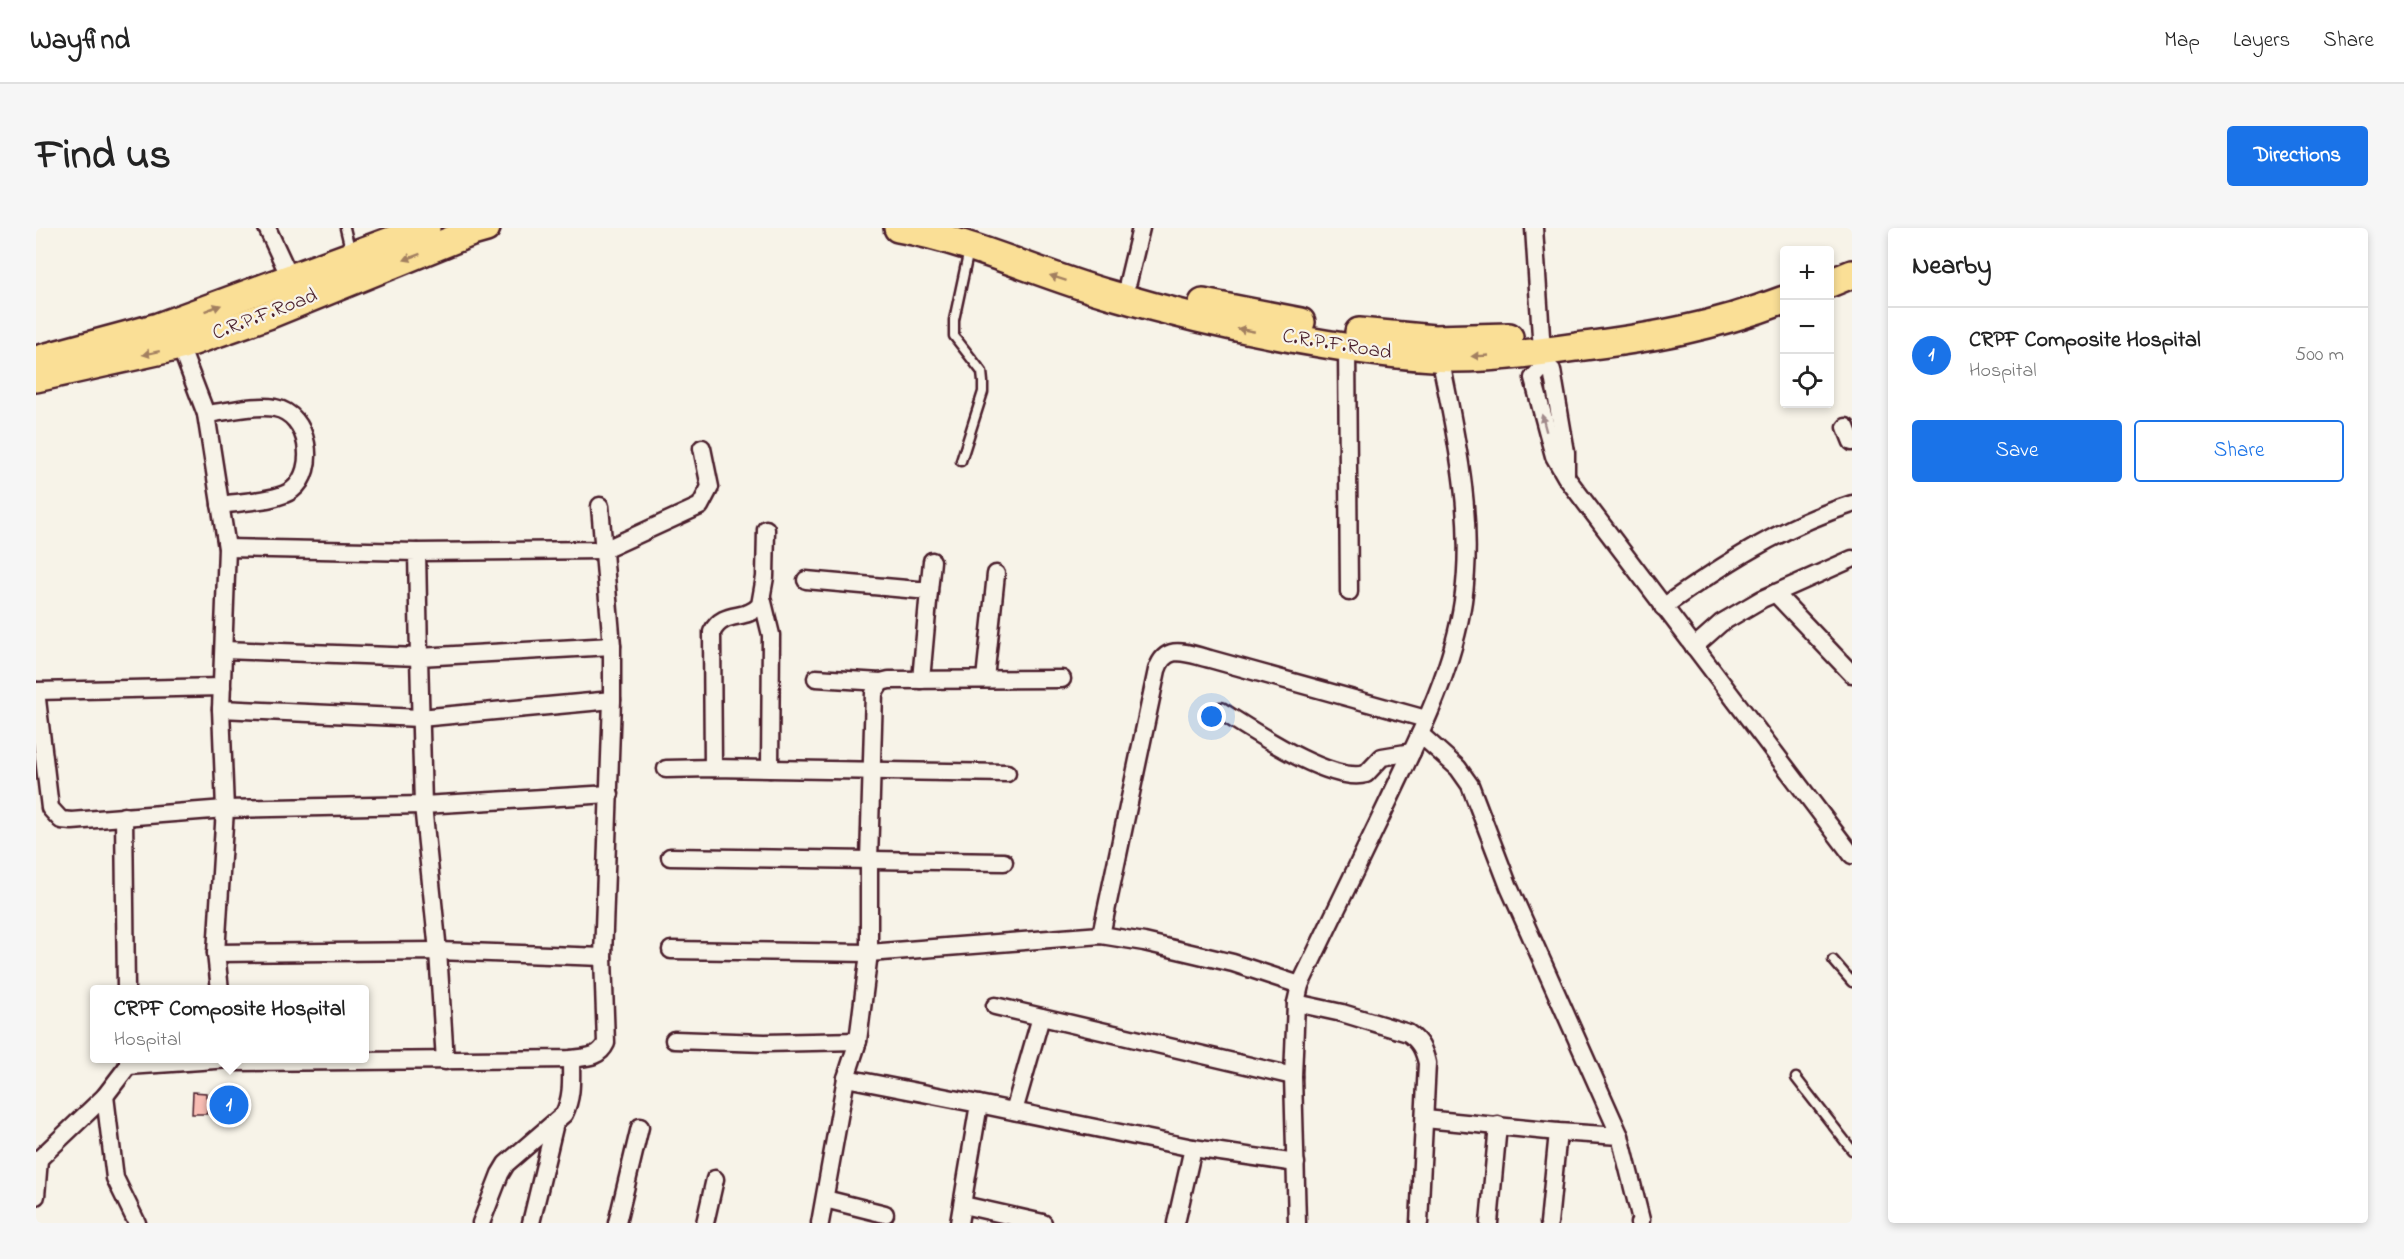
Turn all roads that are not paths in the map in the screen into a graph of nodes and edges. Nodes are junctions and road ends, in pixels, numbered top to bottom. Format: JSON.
{"nodes":[{"id":1,"x":267,"y":228,"type":"edge"},
{"id":2,"x":345,"y":228,"type":"edge"},
{"id":3,"x":426,"y":228,"type":"edge"},
{"id":4,"x":486,"y":228,"type":"edge"},
{"id":5,"x":898,"y":228,"type":"edge"},
{"id":6,"x":1141,"y":228,"type":"edge"},
{"id":7,"x":1534,"y":228,"type":"edge"},
{"id":8,"x":967,"y":237,"type":"edge"},
{"id":9,"x":352,"y":257,"type":"junction"},
{"id":10,"x":1852,"y":258,"type":"edge"},
{"id":11,"x":1834,"y":265,"type":"edge"},
{"id":12,"x":1852,"y":274,"type":"edge"},
{"id":13,"x":1834,"y":281,"type":"edge"},
{"id":14,"x":1128,"y":282,"type":"junction"},
{"id":15,"x":1780,"y":286,"type":"edge"},
{"id":16,"x":295,"y":291,"type":"junction"},
{"id":17,"x":1780,"y":302,"type":"edge"},
{"id":18,"x":180,"y":346,"type":"junction"},
{"id":19,"x":1347,"y":348,"type":"junction"},
{"id":20,"x":1543,"y":351,"type":"junction"},
{"id":21,"x":1440,"y":357,"type":"junction"},
{"id":22,"x":36,"y":360,"type":"edge"},
{"id":23,"x":36,"y":378,"type":"edge"},
{"id":24,"x":206,"y":414,"type":"junction"},
{"id":25,"x":702,"y":448,"type":"dead end"},
{"id":26,"x":961,"y":461,"type":"dead end"},
{"id":27,"x":1852,"y":504,"type":"edge"},
{"id":28,"x":220,"y":505,"type":"junction"},
{"id":29,"x":600,"y":506,"type":"dead end"},
{"id":30,"x":766,"y":529,"type":"dead end"},
{"id":31,"x":227,"y":548,"type":"junction"},
{"id":32,"x":604,"y":550,"type":"junction"},
{"id":33,"x":417,"y":552,"type":"junction"},
{"id":34,"x":1852,"y":559,"type":"edge"},
{"id":35,"x":932,"y":561,"type":"dead end"},
{"id":36,"x":996,"y":574,"type":"dead end"},
{"id":37,"x":806,"y":580,"type":"dead end"},
{"id":38,"x":929,"y":591,"type":"junction"},
{"id":39,"x":1349,"y":592,"type":"dead end"},
{"id":40,"x":1775,"y":593,"type":"junction"},
{"id":41,"x":762,"y":598,"type":"junction"},
{"id":42,"x":1663,"y":607,"type":"junction"},
{"id":43,"x":612,"y":646,"type":"junction"},
{"id":44,"x":1694,"y":647,"type":"junction"},
{"id":45,"x":225,"y":650,"type":"junction"},
{"id":46,"x":418,"y":657,"type":"junction"},
{"id":47,"x":1852,"y":674,"type":"edge"},
{"id":48,"x":816,"y":678,"type":"dead end"},
{"id":49,"x":985,"y":679,"type":"junction"},
{"id":50,"x":1062,"y":679,"type":"dead end"},
{"id":51,"x":921,"y":680,"type":"junction"},
{"id":52,"x":881,"y":681,"type":"junction"},
{"id":53,"x":222,"y":687,"type":"junction"},
{"id":54,"x":36,"y":691,"type":"edge"},
{"id":55,"x":612,"y":700,"type":"junction"},
{"id":56,"x":221,"y":709,"type":"junction"},
{"id":57,"x":1221,"y":711,"type":"dead end"},
{"id":58,"x":420,"y":718,"type":"junction"},
{"id":59,"x":1423,"y":726,"type":"junction"},
{"id":60,"x":1412,"y":752,"type":"junction"},
{"id":61,"x":713,"y":768,"type":"junction"},
{"id":62,"x":666,"y":769,"type":"dead end"},
{"id":63,"x":770,"y":770,"type":"junction"},
{"id":64,"x":870,"y":770,"type":"junction"},
{"id":65,"x":1007,"y":773,"type":"dead end"},
{"id":66,"x":610,"y":794,"type":"junction"},
{"id":67,"x":423,"y":805,"type":"junction"},
{"id":68,"x":225,"y":809,"type":"junction"},
{"id":69,"x":124,"y":816,"type":"junction"},
{"id":70,"x":1852,"y":855,"type":"edge"},
{"id":71,"x":670,"y":857,"type":"dead end"},
{"id":72,"x":869,"y":860,"type":"junction"},
{"id":73,"x":1004,"y":862,"type":"dead end"},
{"id":74,"x":1101,"y":935,"type":"junction"},
{"id":75,"x":671,"y":950,"type":"dead end"},
{"id":76,"x":438,"y":951,"type":"junction"},
{"id":77,"x":869,"y":953,"type":"junction"},
{"id":78,"x":216,"y":954,"type":"junction"},
{"id":79,"x":603,"y":957,"type":"junction"},
{"id":80,"x":1833,"y":960,"type":"dead end"},
{"id":81,"x":1852,"y":982,"type":"edge"},
{"id":82,"x":126,"y":985,"type":"edge"},
{"id":83,"x":219,"y":985,"type":"edge"},
{"id":84,"x":1300,"y":985,"type":"junction"},
{"id":85,"x":1296,"y":1003,"type":"junction"},
{"id":86,"x":995,"y":1006,"type":"dead end"},
{"id":87,"x":1041,"y":1017,"type":"junction"},
{"id":88,"x":674,"y":1040,"type":"dead end"},
{"id":89,"x":858,"y":1041,"type":"junction"},
{"id":90,"x":571,"y":1059,"type":"junction"},
{"id":91,"x":445,"y":1060,"type":"junction"},
{"id":92,"x":369,"y":1061,"type":"edge"},
{"id":93,"x":127,"y":1063,"type":"edge"},
{"id":94,"x":1293,"y":1076,"type":"junction"},
{"id":95,"x":846,"y":1078,"type":"junction"},
{"id":96,"x":1796,"y":1078,"type":"dead end"},
{"id":97,"x":105,"y":1096,"type":"junction"},
{"id":98,"x":980,"y":1104,"type":"junction"},
{"id":99,"x":1014,"y":1111,"type":"junction"},
{"id":100,"x":1425,"y":1119,"type":"junction"},
{"id":101,"x":555,"y":1123,"type":"junction"},
{"id":102,"x":1498,"y":1125,"type":"junction"},
{"id":103,"x":640,"y":1127,"type":"dead end"},
{"id":104,"x":1558,"y":1132,"type":"junction"},
{"id":105,"x":1620,"y":1136,"type":"junction"},
{"id":106,"x":1193,"y":1148,"type":"junction"},
{"id":107,"x":1852,"y":1150,"type":"edge"},
{"id":108,"x":37,"y":1159,"type":"edge"},
{"id":109,"x":1296,"y":1163,"type":"junction"},
{"id":110,"x":715,"y":1179,"type":"dead end"},
{"id":111,"x":36,"y":1196,"type":"edge"},
{"id":112,"x":825,"y":1199,"type":"junction"},
{"id":113,"x":963,"y":1205,"type":"junction"},
{"id":114,"x":885,"y":1214,"type":"dead end"},
{"id":115,"x":1017,"y":1220,"type":"edge"},
{"id":116,"x":1640,"y":1222,"type":"edge"},
{"id":117,"x":137,"y":1223,"type":"edge"},
{"id":118,"x":481,"y":1223,"type":"edge"},
{"id":119,"x":531,"y":1223,"type":"edge"},
{"id":120,"x":617,"y":1223,"type":"edge"},
{"id":121,"x":705,"y":1223,"type":"edge"},
{"id":122,"x":820,"y":1223,"type":"edge"},
{"id":123,"x":959,"y":1223,"type":"edge"},
{"id":124,"x":1043,"y":1223,"type":"edge"},
{"id":125,"x":1176,"y":1223,"type":"edge"},
{"id":126,"x":1297,"y":1223,"type":"edge"},
{"id":127,"x":1419,"y":1223,"type":"edge"},
{"id":128,"x":1489,"y":1223,"type":"edge"},
{"id":129,"x":1549,"y":1223,"type":"edge"}],
"edges":[{"from":1,"to":16,"type":"street"},
{"from":2,"to":9,"type":"lane"},
{"from":3,"to":9,"type":"main road","name":"C.R.P.F.Road"},
{"from":4,"to":16,"type":"main road","name":"C.R.P.F.Road","one_way":true},
{"from":5,"to":8,"type":"main road","name":"C.R.P.F.Road"},
{"from":6,"to":14,"type":"street"},
{"from":7,"to":20,"type":"street"},
{"from":8,"to":14,"type":"main road","name":"C.R.P.F.Road"},
{"from":19,"to":8,"type":"main road","name":"C.R.P.F.Road","one_way":true},
{"from":8,"to":26,"type":"lane"},
{"from":9,"to":16,"type":"main road","name":"C.R.P.F.Road"},
{"from":10,"to":11,"type":"main road"},
{"from":12,"to":13,"type":"main road"},
{"from":14,"to":20,"type":"main road","name":"C.R.P.F.Road"},
{"from":15,"to":20,"type":"main road","name":"C.R.P.F.Road"},
{"from":16,"to":18,"type":"main road","name":"C.R.P.F.Road"},
{"from":22,"to":16,"type":"main road","name":"C.R.P.F.Road","one_way":true},
{"from":17,"to":20,"type":"main road","name":"C.R.P.F.Road"},
{"from":18,"to":23,"type":"main road","name":"C.R.P.F.Road","one_way":true},
{"from":18,"to":24,"type":"street"},
{"from":19,"to":21,"type":"main road","name":"C.R.P.F.Road"},
{"from":19,"to":39,"type":"street"},
{"from":20,"to":21,"type":"main road","name":"C.R.P.F.Road","one_way":true},
{"from":20,"to":42,"type":"street"},
{"from":21,"to":59,"type":"street"},
{"from":24,"to":28,"type":"street"},
{"from":24,"to":28,"type":"street"},
{"from":25,"to":32,"type":"street"},
{"from":27,"to":42,"type":"street"},
{"from":28,"to":31,"type":"street"},
{"from":29,"to":32,"type":"street"},
{"from":30,"to":41,"type":"street"},
{"from":31,"to":33,"type":"street"},
{"from":31,"to":45,"type":"street"},
{"from":32,"to":33,"type":"street"},
{"from":32,"to":43,"type":"street"},
{"from":33,"to":46,"type":"street"},
{"from":34,"to":40,"type":"street"},
{"from":35,"to":38,"type":"street"},
{"from":36,"to":49,"type":"street"},
{"from":37,"to":38,"type":"street"},
{"from":38,"to":51,"type":"street"},
{"from":40,"to":44,"type":"street"},
{"from":40,"to":47,"type":"street"},
{"from":41,"to":61,"type":"street"},
{"from":41,"to":63,"type":"street"},
{"from":42,"to":44,"type":"street"},
{"from":43,"to":46,"type":"street"},
{"from":43,"to":55,"type":"street"},
{"from":44,"to":70,"type":"street"},
{"from":45,"to":46,"type":"street"},
{"from":45,"to":53,"type":"street"},
{"from":46,"to":58,"type":"street"},
{"from":48,"to":52,"type":"street"},
{"from":49,"to":50,"type":"street"},
{"from":49,"to":51,"type":"street"},
{"from":51,"to":52,"type":"street"},
{"from":52,"to":64,"type":"street"},
{"from":53,"to":54,"type":"street"},
{"from":53,"to":56,"type":"street"},
{"from":54,"to":69,"type":"street"},
{"from":55,"to":58,"type":"street"},
{"from":55,"to":66,"type":"street"},
{"from":56,"to":58,"type":"street"},
{"from":56,"to":68,"type":"street"},
{"from":57,"to":60,"type":"street"},
{"from":58,"to":67,"type":"street"},
{"from":59,"to":60,"type":"street"},
{"from":59,"to":74,"type":"street"},
{"from":59,"to":105,"type":"street"},
{"from":60,"to":84,"type":"street"},
{"from":61,"to":62,"type":"street"},
{"from":61,"to":63,"type":"street"},
{"from":63,"to":64,"type":"street"},
{"from":64,"to":65,"type":"street"},
{"from":64,"to":72,"type":"street"},
{"from":66,"to":67,"type":"street"},
{"from":66,"to":79,"type":"street"},
{"from":67,"to":68,"type":"street"},
{"from":67,"to":76,"type":"street"},
{"from":68,"to":69,"type":"street"},
{"from":68,"to":78,"type":"street"},
{"from":69,"to":82,"type":"street"},
{"from":71,"to":72,"type":"street"},
{"from":72,"to":73,"type":"street"},
{"from":72,"to":77,"type":"street"},
{"from":74,"to":77,"type":"street"},
{"from":74,"to":84,"type":"street"},
{"from":75,"to":77,"type":"street"},
{"from":76,"to":78,"type":"street"},
{"from":76,"to":79,"type":"street"},
{"from":76,"to":91,"type":"street"},
{"from":77,"to":89,"type":"street"},
{"from":78,"to":83,"type":"street"},
{"from":79,"to":90,"type":"street"},
{"from":80,"to":81,"type":"lane"},
{"from":84,"to":85,"type":"street"},
{"from":85,"to":94,"type":"street"},
{"from":85,"to":100,"type":"street"},
{"from":86,"to":87,"type":"street"},
{"from":87,"to":94,"type":"street"},
{"from":87,"to":99,"type":"street"},
{"from":88,"to":89,"type":"street"},
{"from":89,"to":95,"type":"street"},
{"from":90,"to":91,"type":"street"},
{"from":90,"to":101,"type":"street"},
{"from":91,"to":92,"type":"street"},
{"from":93,"to":97,"type":"street"},
{"from":94,"to":109,"type":"street"},
{"from":95,"to":98,"type":"street"},
{"from":95,"to":112,"type":"street"},
{"from":96,"to":107,"type":"lane"},
{"from":97,"to":108,"type":"street"},
{"from":97,"to":117,"type":"street"},
{"from":98,"to":99,"type":"street"},
{"from":98,"to":113,"type":"street"},
{"from":99,"to":106,"type":"street"},
{"from":100,"to":102,"type":"street"},
{"from":100,"to":127,"type":"street"},
{"from":101,"to":118,"type":"street"},
{"from":101,"to":119,"type":"street"},
{"from":102,"to":104,"type":"street"},
{"from":102,"to":128,"type":"street"},
{"from":103,"to":120,"type":"street"},
{"from":104,"to":105,"type":"street"},
{"from":104,"to":129,"type":"street"},
{"from":105,"to":116,"type":"street"},
{"from":106,"to":109,"type":"street"},
{"from":106,"to":125,"type":"street"},
{"from":108,"to":111,"type":"street"},
{"from":109,"to":126,"type":"street"},
{"from":110,"to":121,"type":"street"},
{"from":112,"to":114,"type":"street"},
{"from":112,"to":122,"type":"street"},
{"from":113,"to":115,"type":"street"},
{"from":113,"to":123,"type":"street"},
{"from":115,"to":124,"type":"street"}]}
